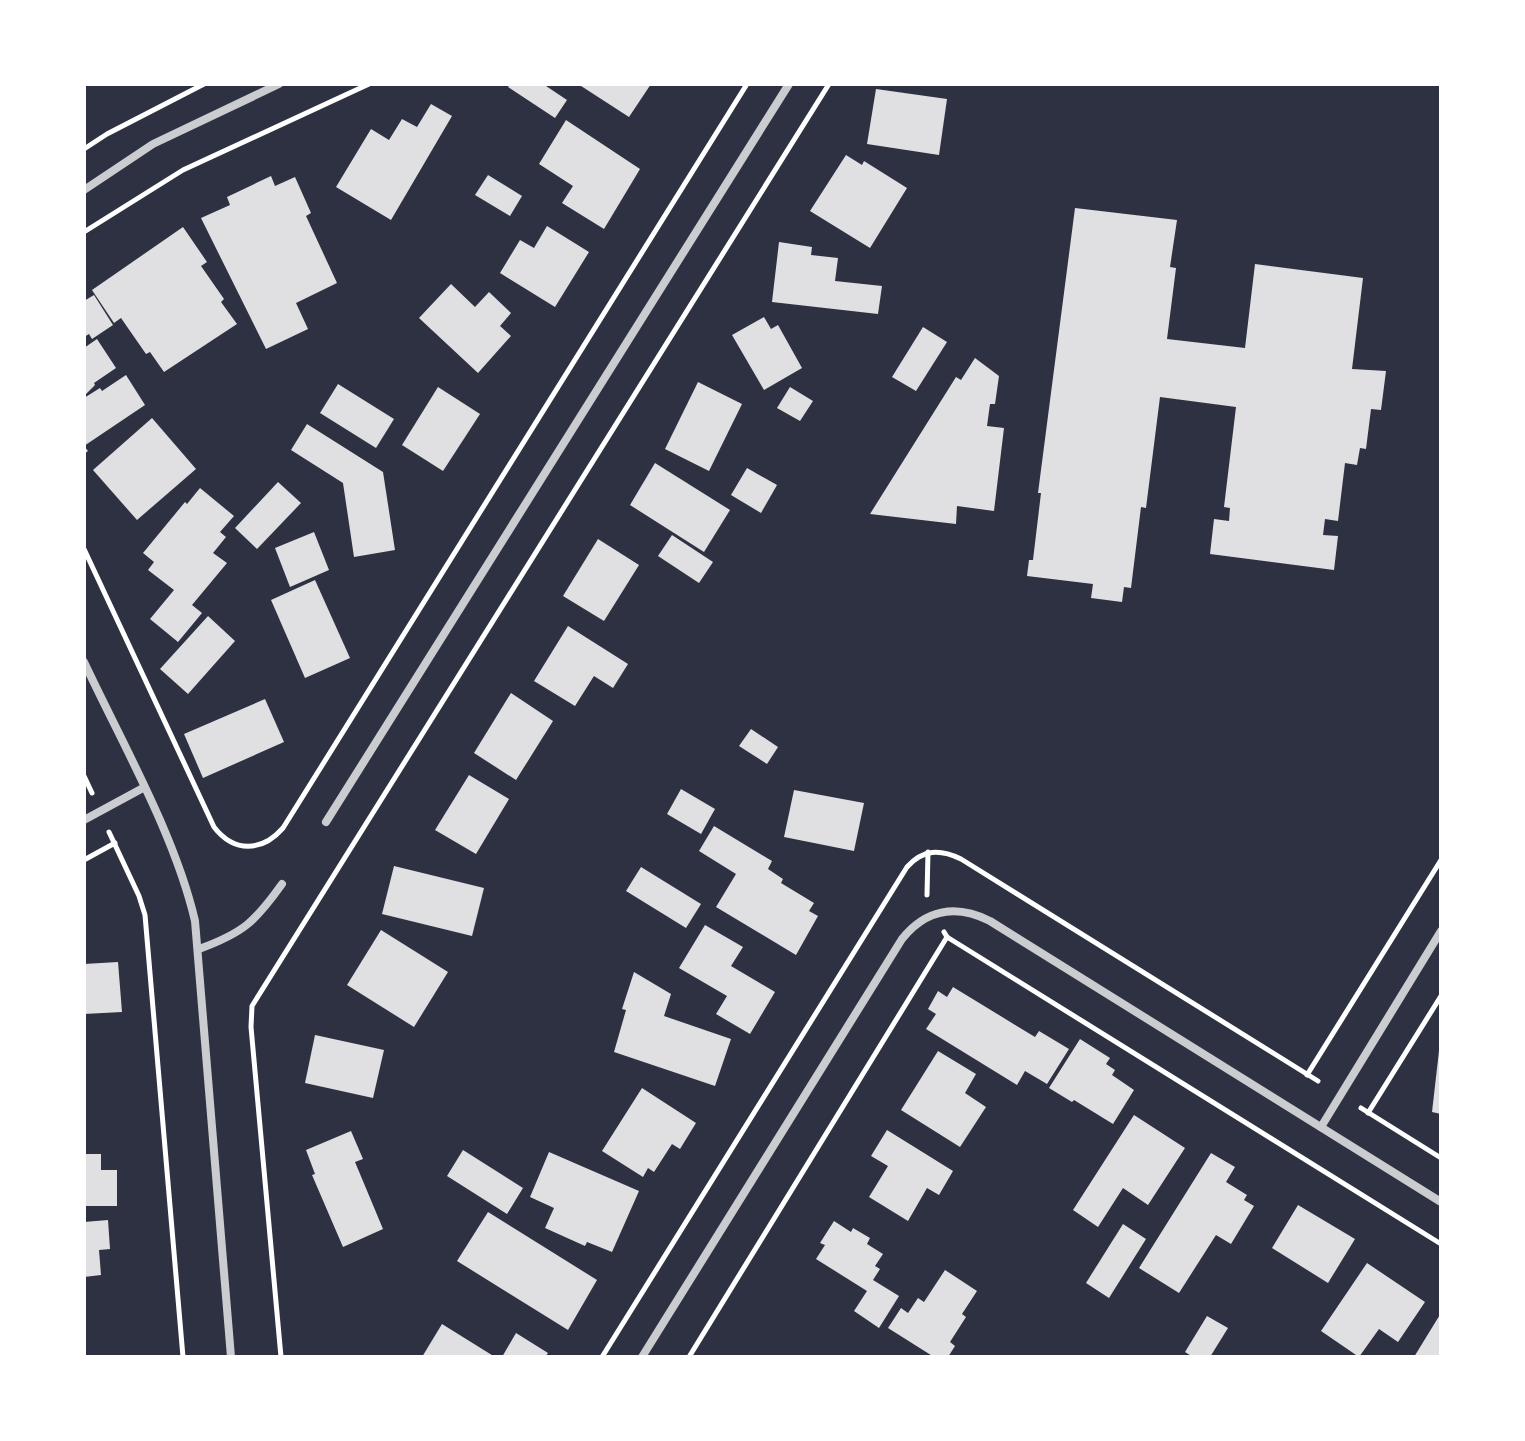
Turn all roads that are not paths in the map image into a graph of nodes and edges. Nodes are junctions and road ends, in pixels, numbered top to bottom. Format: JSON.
{"nodes":[{"id":1,"x":279,"y":84,"type":"edge"},
{"id":2,"x":789,"y":84,"type":"edge"},
{"id":3,"x":84,"y":190,"type":"edge"},
{"id":4,"x":84,"y":662,"type":"edge"},
{"id":5,"x":143,"y":788,"type":"junction"},
{"id":6,"x":84,"y":820,"type":"edge"},
{"id":7,"x":326,"y":822,"type":"dead end"},
{"id":8,"x":282,"y":884,"type":"dead end"},
{"id":9,"x":1441,"y":931,"type":"edge"},
{"id":10,"x":199,"y":949,"type":"junction"},
{"id":11,"x":1321,"y":1127,"type":"junction"},
{"id":12,"x":1441,"y":1202,"type":"edge"},
{"id":13,"x":231,"y":1357,"type":"edge"},
{"id":14,"x":642,"y":1357,"type":"edge"}],
"edges":[{"from":1,"to":3,"type":"street"},
{"from":2,"to":7,"type":"street"},
{"from":4,"to":5,"type":"street"},
{"from":5,"to":6,"type":"street"},
{"from":5,"to":10,"type":"street"},
{"from":8,"to":10,"type":"street"},
{"from":9,"to":11,"type":"street"},
{"from":10,"to":13,"type":"street"},
{"from":11,"to":12,"type":"street"},
{"from":11,"to":14,"type":"street"}]}
